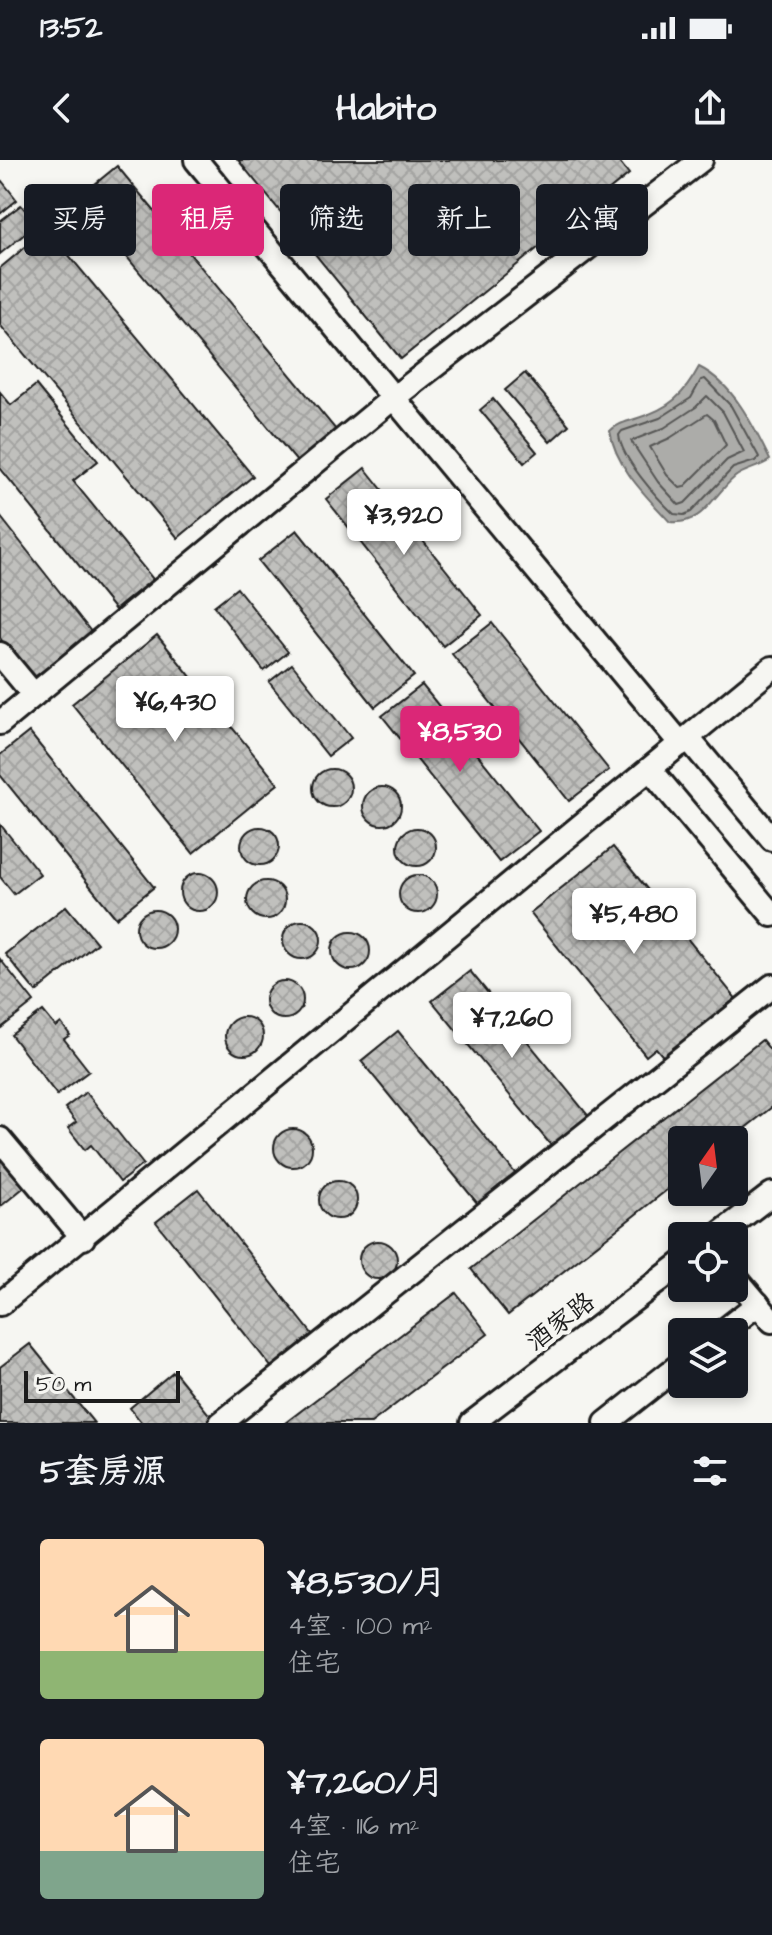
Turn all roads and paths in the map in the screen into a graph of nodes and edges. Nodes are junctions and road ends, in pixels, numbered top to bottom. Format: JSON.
{"nodes":[{"id":1,"x":196,"y":160,"type":"edge"},
{"id":2,"x":701,"y":160,"type":"edge"},
{"id":3,"x":392,"y":399,"type":"junction"},
{"id":4,"x":0,"y":654,"type":"edge"},
{"id":5,"x":772,"y":668,"type":"edge"},
{"id":6,"x":34,"y":695,"type":"junction"},
{"id":7,"x":0,"y":723,"type":"edge"},
{"id":8,"x":684,"y":741,"type":"junction"},
{"id":9,"x":650,"y":769,"type":"junction"},
{"id":10,"x":772,"y":839,"type":"edge"},
{"id":11,"x":772,"y":915,"type":"edge"},
{"id":12,"x":772,"y":986,"type":"edge"},
{"id":13,"x":0,"y":1139,"type":"edge"},
{"id":14,"x":772,"y":1194,"type":"edge"},
{"id":15,"x":735,"y":1222,"type":"edge"},
{"id":16,"x":83,"y":1238,"type":"junction"},
{"id":17,"x":668,"y":1274,"type":"edge"},
{"id":18,"x":748,"y":1293,"type":"edge"},
{"id":19,"x":0,"y":1304,"type":"edge"},
{"id":20,"x":765,"y":1313,"type":"edge"},
{"id":21,"x":668,"y":1374,"type":"edge"},
{"id":22,"x":221,"y":1423,"type":"edge"},
{"id":23,"x":472,"y":1423,"type":"edge"},
{"id":24,"x":606,"y":1423,"type":"edge"}],
"edges":[{"from":1,"to":3,"type":"street"},
{"from":2,"to":3,"type":"street"},
{"from":3,"to":6,"type":"street"},
{"from":3,"to":8,"type":"street"},
{"from":4,"to":6,"type":"street"},
{"from":5,"to":8,"type":"street"},
{"from":6,"to":7,"type":"street"},
{"from":8,"to":9,"type":"street"},
{"from":8,"to":10,"type":"street"},
{"from":9,"to":11,"type":"street"},
{"from":9,"to":16,"type":"street"},
{"from":12,"to":22,"type":"street"},
{"from":13,"to":16,"type":"street"},
{"from":14,"to":15,"type":"street"},
{"from":16,"to":19,"type":"street"},
{"from":17,"to":23,"type":"street","name":"酒家路"},
{"from":18,"to":20,"type":"street"},
{"from":21,"to":24,"type":"street"}]}
